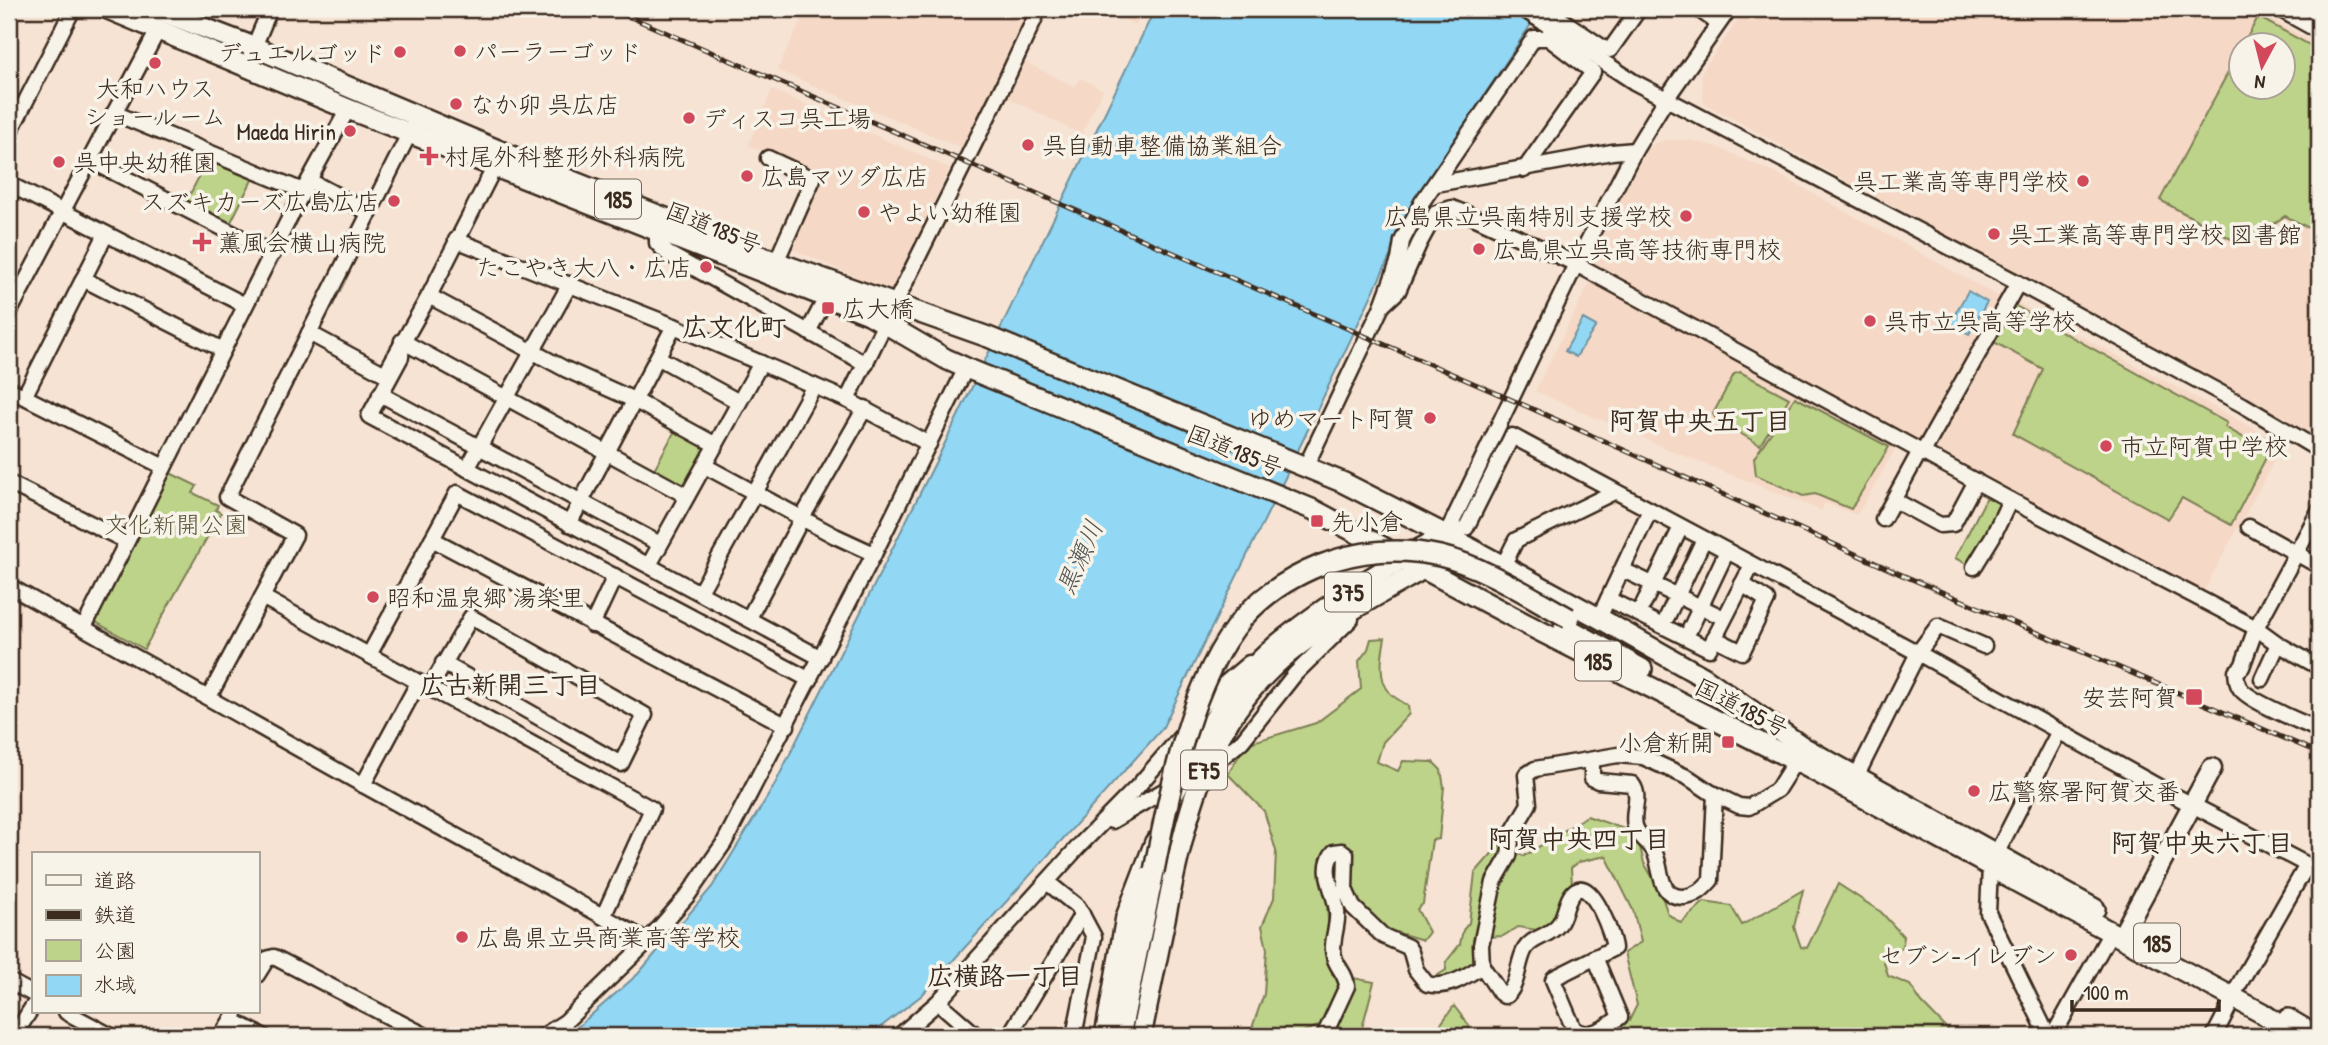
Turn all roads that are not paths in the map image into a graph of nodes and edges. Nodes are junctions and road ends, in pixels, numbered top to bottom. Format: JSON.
{"nodes":[{"id":1,"x":73,"y":9,"type":"edge"},
{"id":2,"x":108,"y":9,"type":"edge"},
{"id":3,"x":155,"y":9,"type":"edge"},
{"id":4,"x":270,"y":9,"type":"edge"},
{"id":5,"x":1039,"y":9,"type":"edge"},
{"id":6,"x":1522,"y":9,"type":"edge"},
{"id":7,"x":1639,"y":9,"type":"edge"},
{"id":8,"x":1698,"y":9,"type":"edge"},
{"id":9,"x":1728,"y":9,"type":"edge"},
{"id":10,"x":2279,"y":9,"type":"edge"},
{"id":11,"x":1545,"y":21,"type":"edge"},
{"id":12,"x":1718,"y":23,"type":"junction"},
{"id":13,"x":158,"y":30,"type":"junction"},
{"id":14,"x":2319,"y":31,"type":"edge"},
{"id":15,"x":254,"y":47,"type":"junction"},
{"id":16,"x":247,"y":66,"type":"junction"},
{"id":17,"x":1666,"y":99,"type":"junction"},
{"id":18,"x":348,"y":109,"type":"junction"},
{"id":19,"x":114,"y":113,"type":"junction"},
{"id":20,"x":414,"y":124,"type":"junction"},
{"id":21,"x":9,"y":134,"type":"edge"},
{"id":22,"x":1635,"y":150,"type":"junction"},
{"id":23,"x":768,"y":159,"type":"dead end"},
{"id":24,"x":90,"y":160,"type":"junction"},
{"id":25,"x":495,"y":166,"type":"junction"},
{"id":26,"x":1524,"y":170,"type":"junction"},
{"id":27,"x":9,"y":184,"type":"edge"},
{"id":28,"x":1436,"y":184,"type":"junction"},
{"id":29,"x":306,"y":186,"type":"junction"},
{"id":30,"x":63,"y":211,"type":"junction"},
{"id":31,"x":370,"y":213,"type":"junction"},
{"id":32,"x":657,"y":231,"type":"junction"},
{"id":33,"x":106,"y":234,"type":"junction"},
{"id":34,"x":456,"y":240,"type":"junction"},
{"id":35,"x":273,"y":254,"type":"junction"},
{"id":36,"x":776,"y":262,"type":"junction"},
{"id":37,"x":1576,"y":264,"type":"junction"},
{"id":38,"x":83,"y":279,"type":"junction"},
{"id":39,"x":2018,"y":283,"type":"junction"},
{"id":40,"x":570,"y":285,"type":"junction"},
{"id":41,"x":429,"y":296,"type":"junction"},
{"id":42,"x":826,"y":298,"type":"junction"},
{"id":43,"x":894,"y":304,"type":"junction"},
{"id":44,"x":245,"y":306,"type":"junction"},
{"id":45,"x":1382,"y":306,"type":"junction"},
{"id":46,"x":9,"y":313,"type":"edge"},
{"id":47,"x":886,"y":323,"type":"junction"},
{"id":48,"x":674,"y":327,"type":"junction"},
{"id":49,"x":808,"y":332,"type":"junction"},
{"id":50,"x":309,"y":334,"type":"junction"},
{"id":51,"x":402,"y":341,"type":"junction"},
{"id":52,"x":223,"y":350,"type":"junction"},
{"id":53,"x":533,"y":351,"type":"junction"},
{"id":54,"x":659,"y":358,"type":"junction"},
{"id":55,"x":761,"y":363,"type":"junction"},
{"id":56,"x":866,"y":363,"type":"junction"},
{"id":57,"x":968,"y":369,"type":"junction"},
{"id":58,"x":814,"y":386,"type":"junction"},
{"id":59,"x":9,"y":389,"type":"edge"},
{"id":60,"x":380,"y":394,"type":"junction"},
{"id":61,"x":24,"y":397,"type":"junction"},
{"id":62,"x":507,"y":397,"type":"junction"},
{"id":63,"x":634,"y":400,"type":"junction"},
{"id":64,"x":847,"y":400,"type":"junction"},
{"id":65,"x":739,"y":402,"type":"junction"},
{"id":66,"x":865,"y":408,"type":"junction"},
{"id":67,"x":929,"y":444,"type":"junction"},
{"id":68,"x":716,"y":445,"type":"junction"},
{"id":69,"x":479,"y":447,"type":"junction"},
{"id":70,"x":2319,"y":450,"type":"edge"},
{"id":71,"x":607,"y":451,"type":"junction"},
{"id":72,"x":1922,"y":452,"type":"junction"},
{"id":73,"x":1301,"y":464,"type":"junction"},
{"id":74,"x":705,"y":466,"type":"junction"},
{"id":75,"x":164,"y":467,"type":"junction"},
{"id":76,"x":467,"y":469,"type":"junction"},
{"id":77,"x":1976,"y":481,"type":"junction"},
{"id":78,"x":9,"y":482,"type":"edge"},
{"id":79,"x":755,"y":492,"type":"junction"},
{"id":80,"x":1614,"y":492,"type":"junction"},
{"id":81,"x":687,"y":496,"type":"junction"},
{"id":82,"x":1894,"y":500,"type":"junction"},
{"id":83,"x":2010,"y":500,"type":"junction"},
{"id":84,"x":580,"y":502,"type":"junction"},
{"id":85,"x":1650,"y":510,"type":"junction"},
{"id":86,"x":2319,"y":512,"type":"edge"},
{"id":87,"x":802,"y":518,"type":"junction"},
{"id":88,"x":1884,"y":519,"type":"dead end"},
{"id":89,"x":569,"y":523,"type":"junction"},
{"id":90,"x":1681,"y":527,"type":"junction"},
{"id":91,"x":2249,"y":527,"type":"dead end"},
{"id":92,"x":1446,"y":535,"type":"junction"},
{"id":93,"x":432,"y":539,"type":"junction"},
{"id":94,"x":1704,"y":540,"type":"junction"},
{"id":95,"x":126,"y":541,"type":"junction"},
{"id":96,"x":660,"y":544,"type":"junction"},
{"id":97,"x":1727,"y":551,"type":"junction"},
{"id":98,"x":874,"y":554,"type":"junction"},
{"id":99,"x":2296,"y":554,"type":"junction"},
{"id":100,"x":1402,"y":557,"type":"junction"},
{"id":101,"x":649,"y":565,"type":"junction"},
{"id":102,"x":1752,"y":565,"type":"junction"},
{"id":103,"x":1503,"y":566,"type":"junction"},
{"id":104,"x":2319,"y":566,"type":"edge"},
{"id":105,"x":1974,"y":567,"type":"dead end"},
{"id":106,"x":1423,"y":569,"type":"junction"},
{"id":107,"x":1623,"y":570,"type":"junction"},
{"id":108,"x":615,"y":576,"type":"junction"},
{"id":109,"x":1397,"y":584,"type":"junction"},
{"id":110,"x":1654,"y":584,"type":"junction"},
{"id":111,"x":1742,"y":584,"type":"junction"},
{"id":112,"x":9,"y":586,"type":"edge"},
{"id":113,"x":700,"y":592,"type":"junction"},
{"id":114,"x":1678,"y":596,"type":"junction"},
{"id":115,"x":262,"y":597,"type":"junction"},
{"id":116,"x":1608,"y":599,"type":"junction"},
{"id":117,"x":1643,"y":605,"type":"dead end"},
{"id":118,"x":1700,"y":607,"type":"junction"},
{"id":119,"x":1667,"y":617,"type":"dead end"},
{"id":120,"x":749,"y":618,"type":"junction"},
{"id":121,"x":1599,"y":618,"type":"junction"},
{"id":122,"x":1724,"y":618,"type":"junction"},
{"id":123,"x":592,"y":625,"type":"junction"},
{"id":124,"x":84,"y":628,"type":"junction"},
{"id":125,"x":2256,"y":628,"type":"junction"},
{"id":126,"x":1690,"y":629,"type":"dead end"},
{"id":127,"x":1296,"y":630,"type":"junction"},
{"id":128,"x":1714,"y":638,"type":"junction"},
{"id":129,"x":2278,"y":644,"type":"junction"},
{"id":130,"x":1984,"y":646,"type":"dead end"},
{"id":131,"x":1918,"y":653,"type":"junction"},
{"id":132,"x":369,"y":655,"type":"junction"},
{"id":133,"x":821,"y":658,"type":"junction"},
{"id":134,"x":443,"y":663,"type":"junction"},
{"id":135,"x":2318,"y":664,"type":"edge"},
{"id":136,"x":2262,"y":679,"type":"dead end"},
{"id":137,"x":810,"y":680,"type":"junction"},
{"id":138,"x":424,"y":685,"type":"junction"},
{"id":139,"x":209,"y":697,"type":"junction"},
{"id":140,"x":787,"y":726,"type":"junction"},
{"id":141,"x":2319,"y":730,"type":"edge"},
{"id":142,"x":2059,"y":731,"type":"junction"},
{"id":143,"x":1799,"y":754,"type":"junction"},
{"id":144,"x":1221,"y":758,"type":"dead end"},
{"id":145,"x":1592,"y":761,"type":"junction"},
{"id":146,"x":2212,"y":768,"type":"dead end"},
{"id":147,"x":1856,"y":777,"type":"junction"},
{"id":148,"x":363,"y":785,"type":"junction"},
{"id":149,"x":1165,"y":790,"type":"dead end"},
{"id":150,"x":1715,"y":794,"type":"junction"},
{"id":151,"x":2193,"y":805,"type":"junction"},
{"id":152,"x":1080,"y":845,"type":"junction"},
{"id":153,"x":1993,"y":860,"type":"junction"},
{"id":154,"x":2313,"y":868,"type":"edge"},
{"id":155,"x":1159,"y":872,"type":"junction"},
{"id":156,"x":1047,"y":882,"type":"junction"},
{"id":157,"x":1082,"y":914,"type":"junction"},
{"id":158,"x":603,"y":917,"type":"junction"},
{"id":159,"x":2120,"y":932,"type":"junction"},
{"id":160,"x":648,"y":941,"type":"junction"},
{"id":161,"x":1595,"y":957,"type":"junction"},
{"id":162,"x":1482,"y":966,"type":"junction"},
{"id":163,"x":259,"y":972,"type":"edge"},
{"id":164,"x":9,"y":982,"type":"edge"},
{"id":165,"x":32,"y":994,"type":"edge"},
{"id":166,"x":2235,"y":994,"type":"junction"},
{"id":167,"x":938,"y":1003,"type":"junction"},
{"id":168,"x":32,"y":1008,"type":"edge"},
{"id":169,"x":70,"y":1014,"type":"edge"},
{"id":170,"x":234,"y":1016,"type":"edge"},
{"id":171,"x":411,"y":1029,"type":"junction"},
{"id":172,"x":568,"y":1029,"type":"edge"},
{"id":173,"x":14,"y":1036,"type":"edge"},
{"id":174,"x":111,"y":1036,"type":"edge"},
{"id":175,"x":221,"y":1036,"type":"edge"},
{"id":176,"x":262,"y":1036,"type":"edge"},
{"id":177,"x":393,"y":1036,"type":"edge"},
{"id":178,"x":425,"y":1036,"type":"edge"},
{"id":179,"x":543,"y":1036,"type":"edge"},
{"id":180,"x":899,"y":1036,"type":"edge"},
{"id":181,"x":977,"y":1036,"type":"edge"},
{"id":182,"x":1009,"y":1036,"type":"edge"},
{"id":183,"x":1074,"y":1036,"type":"edge"},
{"id":184,"x":1105,"y":1036,"type":"edge"},
{"id":185,"x":1120,"y":1036,"type":"edge"},
{"id":186,"x":1130,"y":1036,"type":"edge"},
{"id":187,"x":1141,"y":1036,"type":"edge"},
{"id":188,"x":1324,"y":1036,"type":"edge"},
{"id":189,"x":2050,"y":1036,"type":"edge"},
{"id":190,"x":2214,"y":1036,"type":"edge"},
{"id":191,"x":2297,"y":1036,"type":"edge"},
{"id":192,"x":2317,"y":1036,"type":"edge"}],
"edges":[{"from":1,"to":21,"type":"street"},
{"from":2,"to":13,"type":"highway","name":"国道185号","number":"185"},
{"from":3,"to":15,"type":"highway","name":"国道185号","number":"185"},
{"from":4,"to":15,"type":"street"},
{"from":5,"to":43,"type":"street"},
{"from":6,"to":11,"type":"street"},
{"from":7,"to":11,"type":"street"},
{"from":8,"to":12,"type":"street"},
{"from":9,"to":12,"type":"street"},
{"from":10,"to":14,"type":"street"},
{"from":11,"to":17,"type":"street"},
{"from":11,"to":26,"type":"street"},
{"from":11,"to":28,"type":"street"},
{"from":12,"to":17,"type":"street"},
{"from":13,"to":16,"type":"highway","name":"国道185号","number":"185"},
{"from":13,"to":19,"type":"street"},
{"from":15,"to":16,"type":"street"},
{"from":15,"to":20,"type":"highway","name":"国道185号","number":"185"},
{"from":16,"to":18,"type":"highway","name":"国道185号","number":"185"},
{"from":17,"to":22,"type":"street"},
{"from":17,"to":39,"type":"street"},
{"from":18,"to":20,"type":"highway","name":"国道185号","number":"185"},
{"from":18,"to":29,"type":"street"},
{"from":19,"to":24,"type":"street"},
{"from":19,"to":29,"type":"street"},
{"from":20,"to":25,"type":"highway","name":"国道185号","number":"185"},
{"from":20,"to":31,"type":"street"},
{"from":20,"to":36,"type":"highway","name":"国道185号","number":"185"},
{"from":22,"to":26,"type":"street"},
{"from":22,"to":37,"type":"street"},
{"from":23,"to":36,"type":"street"},
{"from":24,"to":30,"type":"street"},
{"from":24,"to":35,"type":"street"},
{"from":25,"to":32,"type":"highway","name":"国道185号","number":"185"},
{"from":25,"to":34,"type":"street"},
{"from":26,"to":28,"type":"street"},
{"from":27,"to":30,"type":"street"},
{"from":28,"to":45,"type":"street"},
{"from":29,"to":31,"type":"street"},
{"from":29,"to":35,"type":"street"},
{"from":30,"to":33,"type":"street"},
{"from":30,"to":46,"type":"street"},
{"from":31,"to":50,"type":"street"},
{"from":32,"to":42,"type":"highway","name":"国道185号","number":"185"},
{"from":32,"to":49,"type":"street"},
{"from":33,"to":38,"type":"street"},
{"from":33,"to":44,"type":"street"},
{"from":34,"to":40,"type":"street"},
{"from":34,"to":41,"type":"street"},
{"from":35,"to":44,"type":"street"},
{"from":36,"to":43,"type":"highway","name":"国道185号","number":"185"},
{"from":37,"to":45,"type":"street"},
{"from":37,"to":72,"type":"street"},
{"from":37,"to":92,"type":"street"},
{"from":38,"to":52,"type":"street"},
{"from":38,"to":61,"type":"street"},
{"from":39,"to":70,"type":"street"},
{"from":39,"to":72,"type":"street"},
{"from":40,"to":48,"type":"street"},
{"from":40,"to":53,"type":"street"},
{"from":41,"to":51,"type":"street"},
{"from":41,"to":53,"type":"street"},
{"from":42,"to":47,"type":"highway","name":"国道185号","number":"185"},
{"from":42,"to":49,"type":"street"},
{"from":43,"to":47,"type":"street"},
{"from":43,"to":73,"type":"highway","name":"国道185号","number":"185"},
{"from":44,"to":52,"type":"street"},
{"from":45,"to":73,"type":"street"},
{"from":47,"to":56,"type":"street"},
{"from":47,"to":57,"type":"highway","name":"国道185号","number":"185"},
{"from":48,"to":54,"type":"street"},
{"from":48,"to":55,"type":"street"},
{"from":49,"to":56,"type":"street"},
{"from":50,"to":51,"type":"street"},
{"from":50,"to":115,"type":"street"},
{"from":51,"to":60,"type":"street"},
{"from":51,"to":62,"type":"street"},
{"from":52,"to":75,"type":"street"},
{"from":53,"to":62,"type":"street"},
{"from":53,"to":63,"type":"street"},
{"from":54,"to":63,"type":"street"},
{"from":54,"to":65,"type":"street"},
{"from":55,"to":58,"type":"street"},
{"from":55,"to":65,"type":"street"},
{"from":56,"to":64,"type":"street"},
{"from":57,"to":67,"type":"street"},
{"from":57,"to":100,"type":"highway","name":"国道185号","number":"185"},
{"from":58,"to":64,"type":"street"},
{"from":58,"to":79,"type":"street"},
{"from":59,"to":61,"type":"street"},
{"from":60,"to":69,"type":"street"},
{"from":60,"to":76,"type":"street"},
{"from":61,"to":75,"type":"street"},
{"from":62,"to":69,"type":"street"},
{"from":62,"to":71,"type":"street"},
{"from":63,"to":68,"type":"street"},
{"from":63,"to":71,"type":"street"},
{"from":64,"to":66,"type":"street"},
{"from":65,"to":68,"type":"street"},
{"from":66,"to":67,"type":"street"},
{"from":66,"to":87,"type":"street"},
{"from":67,"to":98,"type":"street"},
{"from":68,"to":74,"type":"street"},
{"from":69,"to":76,"type":"street"},
{"from":69,"to":84,"type":"street"},
{"from":71,"to":81,"type":"street"},
{"from":71,"to":84,"type":"street"},
{"from":72,"to":77,"type":"street"},
{"from":72,"to":82,"type":"street"},
{"from":73,"to":92,"type":"highway","name":"国道185号","number":"185"},
{"from":74,"to":79,"type":"street"},
{"from":74,"to":81,"type":"street"},
{"from":75,"to":95,"type":"street"},
{"from":76,"to":89,"type":"street"},
{"from":77,"to":82,"type":"street"},
{"from":77,"to":83,"type":"street"},
{"from":78,"to":95,"type":"street"},
{"from":79,"to":87,"type":"street"},
{"from":79,"to":113,"type":"street"},
{"from":80,"to":85,"type":"street"},
{"from":80,"to":92,"type":"street"},
{"from":80,"to":103,"type":"street"},
{"from":81,"to":96,"type":"street"},
{"from":82,"to":88,"type":"street"},
{"from":83,"to":105,"type":"street"},
{"from":83,"to":125,"type":"street"},
{"from":84,"to":89,"type":"street"},
{"from":84,"to":96,"type":"street"},
{"from":85,"to":90,"type":"street"},
{"from":85,"to":107,"type":"street"},
{"from":86,"to":99,"type":"street"},
{"from":87,"to":98,"type":"street"},
{"from":87,"to":120,"type":"street"},
{"from":89,"to":101,"type":"street"},
{"from":90,"to":94,"type":"street"},
{"from":90,"to":110,"type":"street"},
{"from":91,"to":99,"type":"street"},
{"from":92,"to":100,"type":"highway","number":"375"},
{"from":92,"to":103,"type":"highway","name":"国道185号","number":"185"},
{"from":92,"to":106,"type":"highway","number":"375"},
{"from":93,"to":108,"type":"street"},
{"from":93,"to":123,"type":"street"},
{"from":93,"to":132,"type":"street"},
{"from":94,"to":97,"type":"street"},
{"from":94,"to":114,"type":"street"},
{"from":95,"to":124,"type":"street"},
{"from":96,"to":101,"type":"street"},
{"from":97,"to":102,"type":"street"},
{"from":97,"to":118,"type":"street"},
{"from":98,"to":133,"type":"street"},
{"from":99,"to":104,"type":"street"},
{"from":99,"to":125,"type":"street"},
{"from":100,"to":106,"type":"highway","name":"国道185号","number":"185"},
{"from":100,"to":127,"type":"highway","number":"375"},
{"from":101,"to":113,"type":"street"},
{"from":102,"to":111,"type":"street"},
{"from":102,"to":131,"type":"street"},
{"from":103,"to":121,"type":"highway","name":"国道185号","number":"185"},
{"from":106,"to":109,"type":"highway","number":"375"},
{"from":106,"to":143,"type":"highway","name":"国道185号","number":"185"},
{"from":107,"to":110,"type":"street"},
{"from":107,"to":116,"type":"street"},
{"from":108,"to":123,"type":"street"},
{"from":108,"to":137,"type":"street"},
{"from":109,"to":144,"type":"street"},
{"from":109,"to":187,"type":"highway","number":"E75"},
{"from":110,"to":114,"type":"street"},
{"from":110,"to":117,"type":"street"},
{"from":111,"to":122,"type":"street"},
{"from":111,"to":128,"type":"street"},
{"from":112,"to":124,"type":"street"},
{"from":113,"to":120,"type":"street"},
{"from":114,"to":118,"type":"street"},
{"from":114,"to":119,"type":"street"},
{"from":115,"to":132,"type":"street"},
{"from":115,"to":139,"type":"street"},
{"from":116,"to":121,"type":"street"},
{"from":116,"to":128,"type":"street"},
{"from":118,"to":122,"type":"street"},
{"from":118,"to":126,"type":"street"},
{"from":120,"to":133,"type":"street"},
{"from":121,"to":143,"type":"highway","name":"国道185号","number":"185"},
{"from":122,"to":128,"type":"street"},
{"from":123,"to":140,"type":"street"},
{"from":124,"to":139,"type":"street"},
{"from":125,"to":129,"type":"street"},
{"from":125,"to":141,"type":"street"},
{"from":127,"to":152,"type":"street"},
{"from":127,"to":184,"type":"highway","number":"E75"},
{"from":129,"to":135,"type":"street"},
{"from":129,"to":136,"type":"street"},
{"from":130,"to":131,"type":"street"},
{"from":131,"to":142,"type":"street"},
{"from":131,"to":147,"type":"street"},
{"from":132,"to":138,"type":"street"},
{"from":133,"to":137,"type":"street"},
{"from":134,"to":134,"type":"street"},
{"from":134,"to":138,"type":"street"},
{"from":137,"to":140,"type":"street"},
{"from":138,"to":148,"type":"street"},
{"from":138,"to":158,"type":"street"},
{"from":139,"to":148,"type":"street"},
{"from":140,"to":160,"type":"street"},
{"from":142,"to":151,"type":"street"},
{"from":142,"to":153,"type":"street"},
{"from":143,"to":147,"type":"highway","name":"国道185号","number":"185"},
{"from":143,"to":150,"type":"street"},
{"from":143,"to":153,"type":"highway","name":"国道185号","number":"185"},
{"from":143,"to":155,"type":"highway","bridge":true},
{"from":145,"to":150,"type":"street"},
{"from":145,"to":150,"type":"street"},
{"from":145,"to":162,"type":"street"},
{"from":146,"to":151,"type":"main road"},
{"from":147,"to":153,"type":"highway","name":"国道185号","number":"185"},
{"from":148,"to":158,"type":"street"},
{"from":149,"to":152,"type":"street"},
{"from":151,"to":154,"type":"street"},
{"from":151,"to":159,"type":"main road"},
{"from":152,"to":156,"type":"street"},
{"from":153,"to":159,"type":"highway","name":"国道185号","number":"185"},
{"from":153,"to":189,"type":"street"},
{"from":154,"to":166,"type":"street"},
{"from":155,"to":185,"type":"highway"},
{"from":155,"to":186,"type":"highway"},
{"from":156,"to":157,"type":"street"},
{"from":156,"to":167,"type":"street"},
{"from":157,"to":182,"type":"street"},
{"from":157,"to":183,"type":"street"},
{"from":158,"to":160,"type":"street"},
{"from":159,"to":166,"type":"highway","name":"国道185号","number":"185"},
{"from":159,"to":189,"type":"street"},
{"from":160,"to":172,"type":"street"},
{"from":161,"to":161,"type":"street"},
{"from":161,"to":162,"type":"street"},
{"from":162,"to":188,"type":"street"},
{"from":163,"to":171,"type":"street"},
{"from":164,"to":165,"type":"street"},
{"from":166,"to":190,"type":"street"},
{"from":166,"to":191,"type":"highway","name":"国道185号","number":"185"},
{"from":166,"to":192,"type":"highway","name":"国道185号","number":"185"},
{"from":167,"to":180,"type":"street"},
{"from":167,"to":181,"type":"street"},
{"from":168,"to":173,"type":"street"},
{"from":169,"to":174,"type":"street"},
{"from":170,"to":175,"type":"street"},
{"from":170,"to":176,"type":"street"},
{"from":171,"to":177,"type":"street"},
{"from":171,"to":178,"type":"street"},
{"from":172,"to":179,"type":"street"}]}
